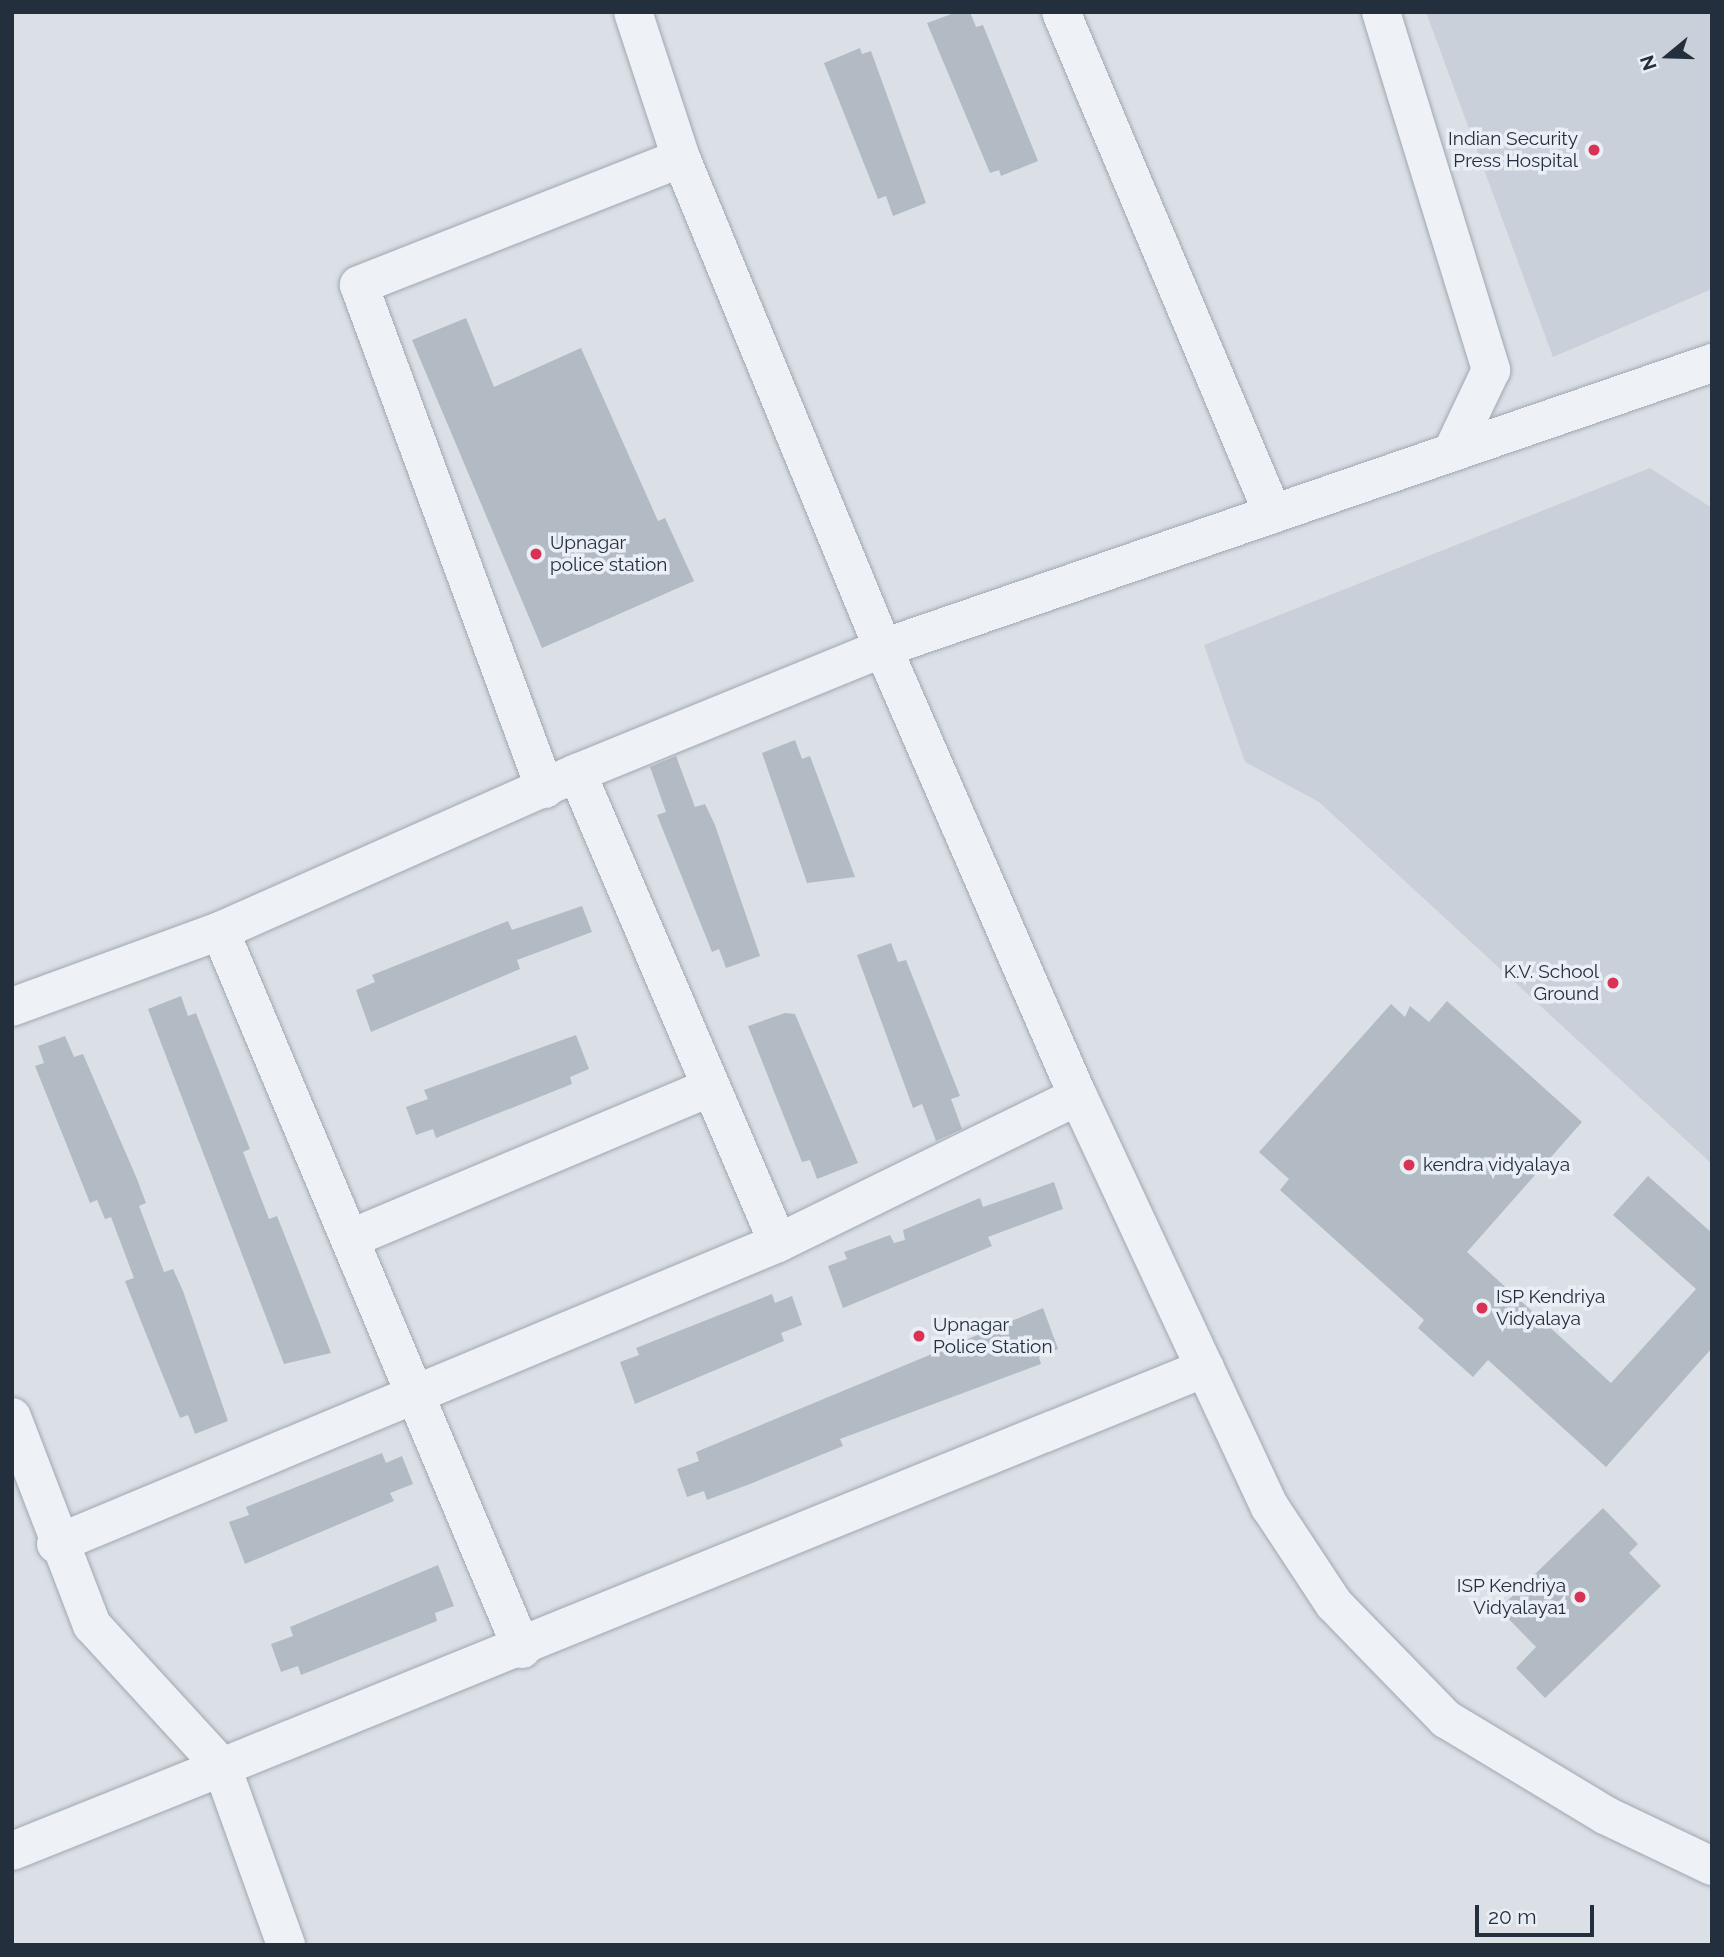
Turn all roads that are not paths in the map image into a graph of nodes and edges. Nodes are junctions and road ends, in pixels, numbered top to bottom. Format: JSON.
{"nodes":[{"id":1,"x":633,"y":12,"type":"edge"},
{"id":2,"x":1061,"y":12,"type":"edge"},
{"id":3,"x":1381,"y":12,"type":"edge"},
{"id":4,"x":681,"y":158,"type":"junction"},
{"id":5,"x":1712,"y":363,"type":"edge"},
{"id":6,"x":1452,"y":453,"type":"junction"},
{"id":7,"x":1273,"y":514,"type":"junction"},
{"id":8,"x":883,"y":648,"type":"junction"},
{"id":9,"x":561,"y":781,"type":"junction"},
{"id":10,"x":220,"y":931,"type":"junction"},
{"id":11,"x":12,"y":1007,"type":"edge"},
{"id":12,"x":711,"y":1087,"type":"junction"},
{"id":13,"x":1078,"y":1096,"type":"junction"},
{"id":14,"x":354,"y":1237,"type":"junction"},
{"id":15,"x":778,"y":1242,"type":"junction"},
{"id":16,"x":1205,"y":1367,"type":"junction"},
{"id":17,"x":413,"y":1392,"type":"junction"},
{"id":18,"x":12,"y":1417,"type":"edge"},
{"id":19,"x":56,"y":1544,"type":"junction"},
{"id":20,"x":522,"y":1649,"type":"junction"},
{"id":21,"x":222,"y":1767,"type":"junction"},
{"id":22,"x":12,"y":1851,"type":"edge"},
{"id":23,"x":1712,"y":1866,"type":"edge"},
{"id":24,"x":286,"y":1945,"type":"edge"}],
"edges":[{"from":1,"to":4,"type":"street"},
{"from":2,"to":7,"type":"street"},
{"from":3,"to":6,"type":"street"},
{"from":4,"to":8,"type":"street"},
{"from":4,"to":9,"type":"street"},
{"from":5,"to":6,"type":"street"},
{"from":6,"to":7,"type":"street"},
{"from":7,"to":8,"type":"street"},
{"from":8,"to":9,"type":"street"},
{"from":8,"to":13,"type":"street"},
{"from":9,"to":10,"type":"street"},
{"from":9,"to":12,"type":"street"},
{"from":10,"to":11,"type":"street"},
{"from":10,"to":14,"type":"street"},
{"from":12,"to":14,"type":"street"},
{"from":12,"to":15,"type":"street"},
{"from":13,"to":15,"type":"street"},
{"from":13,"to":16,"type":"street"},
{"from":14,"to":17,"type":"street"},
{"from":15,"to":17,"type":"street"},
{"from":16,"to":20,"type":"street"},
{"from":16,"to":23,"type":"street"},
{"from":17,"to":19,"type":"street"},
{"from":17,"to":20,"type":"street"},
{"from":18,"to":19,"type":"street"},
{"from":19,"to":21,"type":"street"},
{"from":20,"to":21,"type":"street"},
{"from":21,"to":22,"type":"street"},
{"from":21,"to":24,"type":"street"}]}
